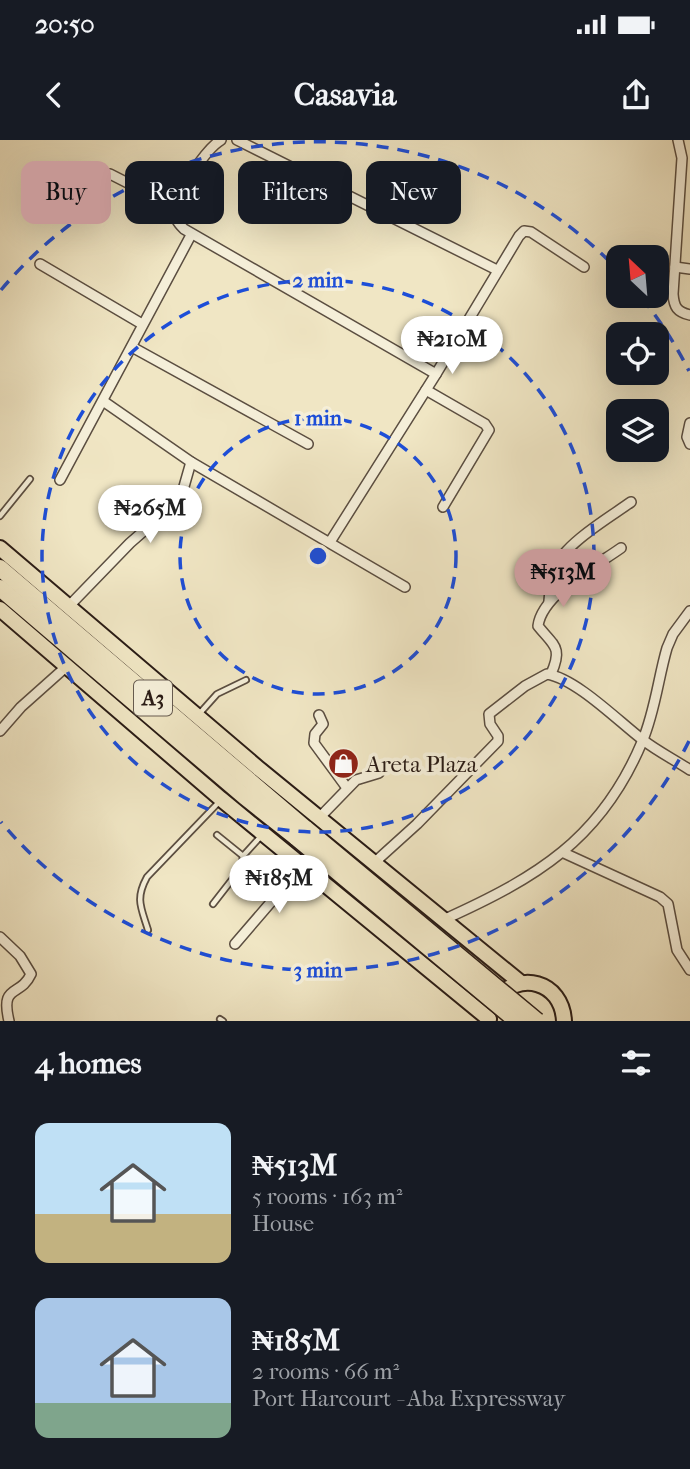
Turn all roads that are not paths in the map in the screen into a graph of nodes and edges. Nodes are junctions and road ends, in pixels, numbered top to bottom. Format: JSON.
{"nodes":[{"id":1,"x":221,"y":140,"type":"edge"},
{"id":2,"x":237,"y":140,"type":"edge"},
{"id":3,"x":678,"y":140,"type":"edge"},
{"id":4,"x":686,"y":158,"type":"edge"},
{"id":5,"x":201,"y":161,"type":"edge"},
{"id":6,"x":179,"y":224,"type":"edge"},
{"id":7,"x":191,"y":235,"type":"junction"},
{"id":8,"x":40,"y":264,"type":"dead end"},
{"id":9,"x":584,"y":267,"type":"dead end"},
{"id":10,"x":675,"y":267,"type":"junction"},
{"id":11,"x":690,"y":269,"type":"edge"},
{"id":12,"x":497,"y":270,"type":"junction"},
{"id":13,"x":690,"y":315,"type":"edge"},
{"id":14,"x":142,"y":324,"type":"junction"},
{"id":15,"x":132,"y":347,"type":"junction"},
{"id":16,"x":436,"y":374,"type":"junction"},
{"id":17,"x":426,"y":390,"type":"junction"},
{"id":18,"x":103,"y":401,"type":"junction"},
{"id":19,"x":690,"y":423,"type":"edge"},
{"id":20,"x":308,"y":444,"type":"dead end"},
{"id":21,"x":690,"y":444,"type":"edge"},
{"id":22,"x":191,"y":462,"type":"junction"},
{"id":23,"x":30,"y":479,"type":"dead end"},
{"id":24,"x":61,"y":480,"type":"dead end"},
{"id":25,"x":631,"y":502,"type":"dead end"},
{"id":26,"x":443,"y":507,"type":"dead end"},
{"id":27,"x":0,"y":516,"type":"edge"},
{"id":28,"x":330,"y":542,"type":"junction"},
{"id":29,"x":0,"y":548,"type":"edge"},
{"id":30,"x":621,"y":548,"type":"dead end"},
{"id":31,"x":0,"y":568,"type":"edge"},
{"id":32,"x":405,"y":587,"type":"dead end"},
{"id":33,"x":0,"y":589,"type":"edge"},
{"id":34,"x":549,"y":601,"type":"junction"},
{"id":35,"x":69,"y":606,"type":"junction"},
{"id":36,"x":0,"y":609,"type":"edge"},
{"id":37,"x":690,"y":611,"type":"edge"},
{"id":38,"x":67,"y":666,"type":"junction"},
{"id":39,"x":551,"y":674,"type":"junction"},
{"id":40,"x":246,"y":680,"type":"dead end"},
{"id":41,"x":318,"y":715,"type":"dead end"},
{"id":42,"x":197,"y":716,"type":"junction"},
{"id":43,"x":0,"y":731,"type":"edge"},
{"id":44,"x":643,"y":740,"type":"junction"},
{"id":45,"x":690,"y":770,"type":"edge"},
{"id":46,"x":379,"y":773,"type":"dead end"},
{"id":47,"x":348,"y":788,"type":"junction"},
{"id":48,"x":221,"y":799,"type":"junction"},
{"id":49,"x":320,"y":817,"type":"junction"},
{"id":50,"x":301,"y":833,"type":"junction"},
{"id":51,"x":263,"y":834,"type":"junction"},
{"id":52,"x":217,"y":835,"type":"dead end"},
{"id":53,"x":564,"y":853,"type":"junction"},
{"id":54,"x":243,"y":856,"type":"junction"},
{"id":55,"x":375,"y":862,"type":"junction"},
{"id":56,"x":302,"y":866,"type":"junction"},
{"id":57,"x":214,"y":904,"type":"dead end"},
{"id":58,"x":443,"y":920,"type":"junction"},
{"id":59,"x":148,"y":930,"type":"dead end"},
{"id":60,"x":0,"y":937,"type":"edge"},
{"id":61,"x":234,"y":944,"type":"dead end"},
{"id":62,"x":690,"y":970,"type":"edge"},
{"id":63,"x":521,"y":982,"type":"junction"},
{"id":64,"x":489,"y":1020,"type":"edge"},
{"id":65,"x":565,"y":1020,"type":"edge"},
{"id":66,"x":9,"y":1021,"type":"edge"},
{"id":67,"x":517,"y":1021,"type":"edge"},
{"id":68,"x":537,"y":1021,"type":"edge"}],
"edges":[{"from":1,"to":5,"type":"street"},
{"from":2,"to":12,"type":"street"},
{"from":3,"to":4,"type":"street"},
{"from":4,"to":10,"type":"street"},
{"from":6,"to":7,"type":"street"},
{"from":7,"to":14,"type":"street"},
{"from":7,"to":16,"type":"street"},
{"from":8,"to":14,"type":"street"},
{"from":9,"to":12,"type":"street"},
{"from":10,"to":11,"type":"street"},
{"from":10,"to":13,"type":"street"},
{"from":12,"to":16,"type":"street"},
{"from":14,"to":15,"type":"street"},
{"from":15,"to":18,"type":"street"},
{"from":15,"to":20,"type":"street"},
{"from":16,"to":17,"type":"street"},
{"from":17,"to":26,"type":"street"},
{"from":17,"to":28,"type":"street"},
{"from":18,"to":22,"type":"street"},
{"from":18,"to":24,"type":"street"},
{"from":19,"to":21,"type":"street"},
{"from":22,"to":28,"type":"street"},
{"from":22,"to":35,"type":"street"},
{"from":23,"to":27,"type":"lane"},
{"from":25,"to":34,"type":"street"},
{"from":28,"to":32,"type":"street"},
{"from":29,"to":35,"type":"main road"},
{"from":30,"to":34,"type":"street"},
{"from":31,"to":50,"type":"highway","number":"A3"},
{"from":33,"to":50,"type":"highway","number":"A3"},
{"from":34,"to":39,"type":"street"},
{"from":35,"to":42,"type":"main road"},
{"from":36,"to":38,"type":"main road"},
{"from":37,"to":44,"type":"street"},
{"from":38,"to":43,"type":"street"},
{"from":38,"to":48,"type":"main road"},
{"from":39,"to":44,"type":"street"},
{"from":39,"to":55,"type":"street"},
{"from":40,"to":42,"type":"lane"},
{"from":41,"to":47,"type":"street"},
{"from":42,"to":49,"type":"main road"},
{"from":44,"to":45,"type":"street"},
{"from":44,"to":53,"type":"street"},
{"from":46,"to":47,"type":"street"},
{"from":47,"to":49,"type":"street"},
{"from":48,"to":51,"type":"main road"},
{"from":48,"to":59,"type":"lane"},
{"from":49,"to":55,"type":"main road"},
{"from":50,"to":67,"type":"highway","number":"A3","bridge":true},
{"from":50,"to":68,"type":"highway","number":"A3","bridge":true},
{"from":51,"to":54,"type":"lane"},
{"from":51,"to":56,"type":"main road"},
{"from":52,"to":54,"type":"lane"},
{"from":53,"to":58,"type":"street"},
{"from":53,"to":62,"type":"street"},
{"from":54,"to":57,"type":"lane"},
{"from":55,"to":58,"type":"main road"},
{"from":56,"to":61,"type":"street"},
{"from":56,"to":64,"type":"main road"},
{"from":58,"to":63,"type":"main road"},
{"from":60,"to":66,"type":"street"},
{"from":63,"to":64,"type":"main road"},
{"from":63,"to":65,"type":"main road"}]}
